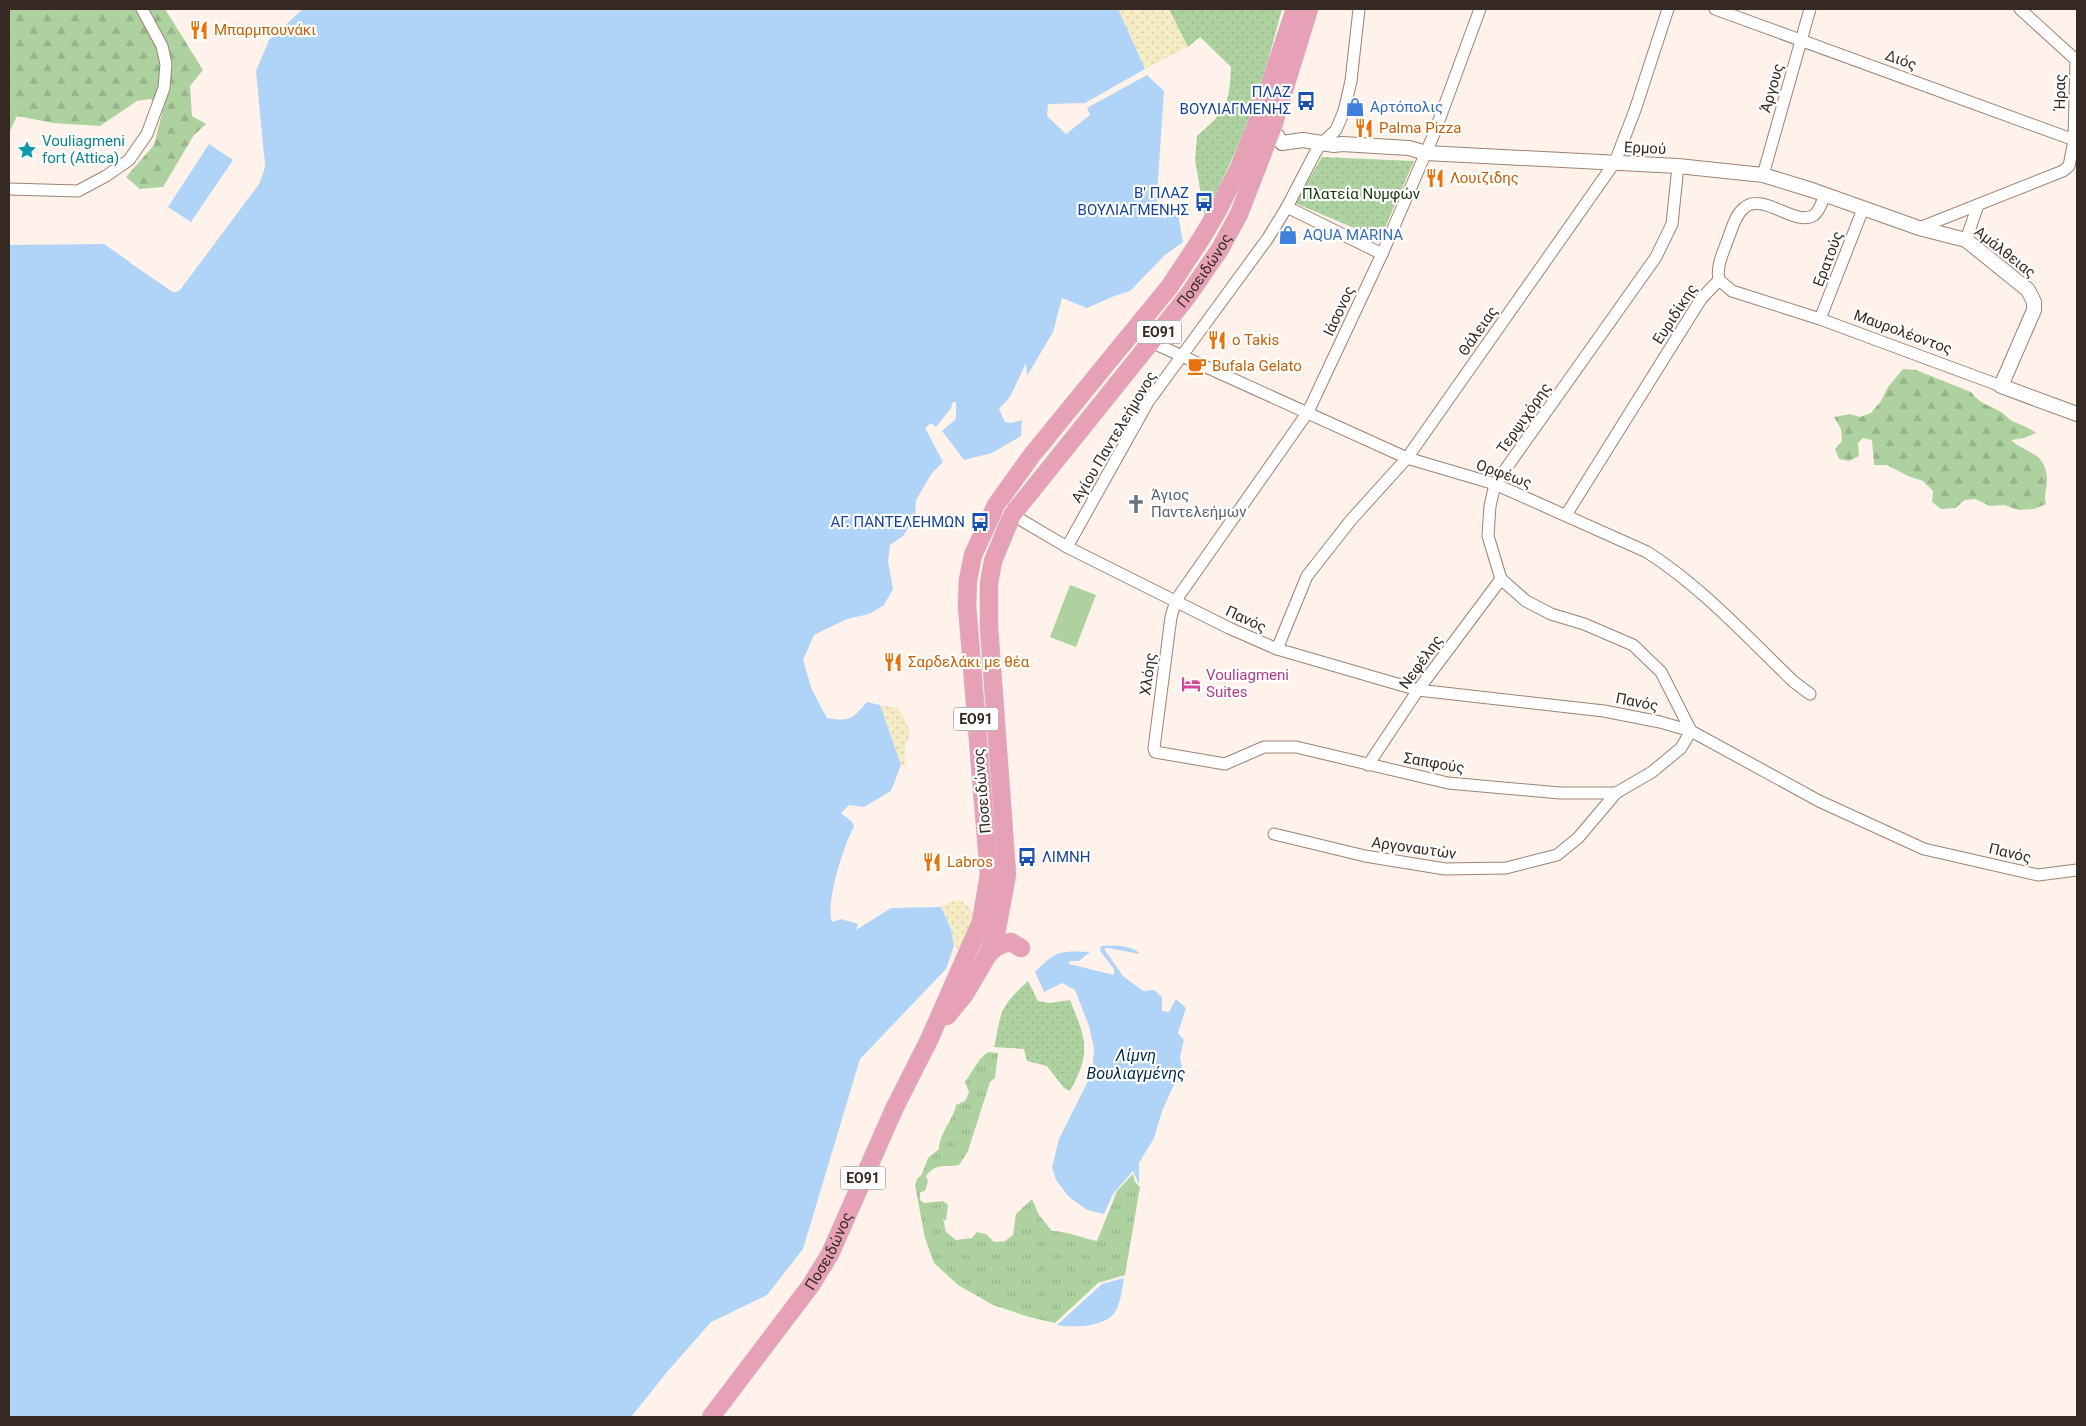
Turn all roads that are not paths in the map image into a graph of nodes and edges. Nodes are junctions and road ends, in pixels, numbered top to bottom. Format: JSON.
{"nodes":[{"id":1,"x":142,"y":9,"type":"edge"},
{"id":2,"x":1295,"y":9,"type":"edge"},
{"id":3,"x":1309,"y":9,"type":"edge"},
{"id":4,"x":1359,"y":9,"type":"edge"},
{"id":5,"x":1480,"y":9,"type":"edge"},
{"id":6,"x":1668,"y":9,"type":"edge"},
{"id":7,"x":1715,"y":9,"type":"edge"},
{"id":8,"x":1810,"y":9,"type":"edge"},
{"id":9,"x":2020,"y":9,"type":"edge"},
{"id":10,"x":1802,"y":39,"type":"junction"},
{"id":11,"x":1265,"y":126,"type":"junction"},
{"id":12,"x":2075,"y":140,"type":"edge"},
{"id":13,"x":1328,"y":145,"type":"junction"},
{"id":14,"x":1422,"y":152,"type":"junction"},
{"id":15,"x":1615,"y":162,"type":"junction"},
{"id":16,"x":1678,"y":166,"type":"junction"},
{"id":17,"x":1763,"y":175,"type":"junction"},
{"id":18,"x":9,"y":189,"type":"edge"},
{"id":19,"x":1825,"y":195,"type":"junction"},
{"id":20,"x":1978,"y":205,"type":"junction"},
{"id":21,"x":1287,"y":207,"type":"junction"},
{"id":22,"x":1863,"y":209,"type":"junction"},
{"id":23,"x":1919,"y":228,"type":"junction"},
{"id":24,"x":1966,"y":240,"type":"junction"},
{"id":25,"x":1382,"y":254,"type":"junction"},
{"id":26,"x":1719,"y":280,"type":"junction"},
{"id":27,"x":1820,"y":319,"type":"junction"},
{"id":28,"x":1151,"y":342,"type":"junction"},
{"id":29,"x":1181,"y":355,"type":"junction"},
{"id":30,"x":2000,"y":386,"type":"junction"},
{"id":31,"x":1308,"y":412,"type":"junction"},
{"id":32,"x":2077,"y":414,"type":"edge"},
{"id":33,"x":1407,"y":458,"type":"junction"},
{"id":34,"x":1495,"y":484,"type":"junction"},
{"id":35,"x":996,"y":505,"type":"junction"},
{"id":36,"x":1566,"y":515,"type":"junction"},
{"id":37,"x":1012,"y":516,"type":"junction"},
{"id":38,"x":1066,"y":547,"type":"junction"},
{"id":39,"x":1501,"y":579,"type":"junction"},
{"id":40,"x":1176,"y":600,"type":"junction"},
{"id":41,"x":1277,"y":649,"type":"junction"},
{"id":42,"x":1418,"y":690,"type":"junction"},
{"id":43,"x":1810,"y":694,"type":"dead end"},
{"id":44,"x":1691,"y":731,"type":"junction"},
{"id":45,"x":1155,"y":752,"type":"joint"},
{"id":46,"x":1368,"y":765,"type":"junction"},
{"id":47,"x":1616,"y":793,"type":"junction"},
{"id":48,"x":1274,"y":834,"type":"dead end"},
{"id":49,"x":2077,"y":870,"type":"edge"},
{"id":50,"x":993,"y":906,"type":"junction"},
{"id":51,"x":1021,"y":948,"type":"dead end"},
{"id":52,"x":986,"y":958,"type":"junction"},
{"id":53,"x":928,"y":1040,"type":"junction"},
{"id":54,"x":711,"y":1417,"type":"edge"}],
"edges":[{"from":1,"to":18,"type":"street"},
{"from":2,"to":11,"type":"main road","name":"Ποσειδώνος","number":"ΕΟ91"},
{"from":3,"to":11,"type":"main road","name":"Ποσειδώνος","number":"ΕΟ91"},
{"from":4,"to":13,"type":"street","name":"Αγίου Παντελεήμονος"},
{"from":5,"to":14,"type":"street","name":"Ιάσονος"},
{"from":6,"to":15,"type":"street","name":"Θάλειας"},
{"from":7,"to":10,"type":"street","name":"Διός"},
{"from":8,"to":10,"type":"street","name":"Άργους"},
{"from":9,"to":12,"type":"street","name":"Ήρας"},
{"from":10,"to":12,"type":"street","name":"Διός"},
{"from":10,"to":17,"type":"street","name":"Άργους"},
{"from":11,"to":13,"type":"street","name":"Ερμού"},
{"from":11,"to":28,"type":"main road","name":"Ποσειδώνος","number":"ΕΟ91"},
{"from":11,"to":35,"type":"main road","name":"Ποσειδώνος","number":"ΕΟ91"},
{"from":12,"to":20,"type":"street","name":"Ήρας"},
{"from":13,"to":14,"type":"street","name":"Ερμού"},
{"from":13,"to":21,"type":"street","name":"Αγίου Παντελεήμονος"},
{"from":14,"to":15,"type":"street","name":"Ερμού"},
{"from":14,"to":25,"type":"street","name":"Ιάσονος"},
{"from":15,"to":16,"type":"street","name":"Ερμού"},
{"from":15,"to":33,"type":"street","name":"Θάλειας"},
{"from":16,"to":17,"type":"street","name":"Ερμού"},
{"from":16,"to":34,"type":"street","name":"Τερψιχόρης"},
{"from":17,"to":19,"type":"street","name":"Ερμού"},
{"from":19,"to":22,"type":"street","name":"Ερμού"},
{"from":19,"to":26,"type":"street","name":"Ευριδίκης"},
{"from":20,"to":23,"type":"street","name":"Ήρας"},
{"from":20,"to":24,"type":"street"},
{"from":21,"to":25,"type":"street"},
{"from":21,"to":29,"type":"street","name":"Αγίου Παντελεήμονος"},
{"from":22,"to":23,"type":"street","name":"Αμάλθειας"},
{"from":22,"to":27,"type":"street","name":"Ερατούς"},
{"from":23,"to":24,"type":"street","name":"Αμάλθειας"},
{"from":24,"to":30,"type":"street","name":"Αμάλθειας"},
{"from":25,"to":31,"type":"street","name":"Ιάσονος"},
{"from":26,"to":27,"type":"street","name":"Μαυρολέοντος"},
{"from":26,"to":36,"type":"street","name":"Ευριδίκης"},
{"from":27,"to":30,"type":"street","name":"Μαυρολέοντος"},
{"from":28,"to":29,"type":"street","name":"Ορφέως"},
{"from":28,"to":37,"type":"main road","name":"Ποσειδώνος","number":"ΕΟ91"},
{"from":29,"to":31,"type":"street","name":"Ορφέως"},
{"from":29,"to":38,"type":"street","name":"Αγίου Παντελεήμονος"},
{"from":30,"to":32,"type":"street","name":"Μαυρολέοντος"},
{"from":31,"to":33,"type":"street","name":"Ορφέως"},
{"from":31,"to":40,"type":"street","name":"Ιάσονος"},
{"from":33,"to":34,"type":"street","name":"Ορφέως"},
{"from":33,"to":41,"type":"street","name":"Θάλειας"},
{"from":34,"to":36,"type":"street","name":"Ορφέως"},
{"from":34,"to":39,"type":"street","name":"Τερψιχόρης"},
{"from":35,"to":37,"type":"street"},
{"from":35,"to":50,"type":"main road","name":"Ποσειδώνος","number":"ΕΟ91"},
{"from":36,"to":43,"type":"street","name":"Ορφέως"},
{"from":37,"to":38,"type":"street"},
{"from":37,"to":50,"type":"main road","name":"Ποσειδώνος","number":"ΕΟ91"},
{"from":38,"to":40,"type":"street"},
{"from":39,"to":42,"type":"street","name":"Νεφέλης"},
{"from":39,"to":44,"type":"street"},
{"from":40,"to":41,"type":"street","name":"Πανός"},
{"from":40,"to":45,"type":"street","name":"Χλόης"},
{"from":41,"to":42,"type":"street","name":"Πανός"},
{"from":42,"to":44,"type":"street","name":"Πανός"},
{"from":42,"to":46,"type":"street","name":"Νεφέλης"},
{"from":44,"to":47,"type":"street"},
{"from":44,"to":49,"type":"street","name":"Πανός"},
{"from":45,"to":46,"type":"street","name":"Σαπφούς"},
{"from":46,"to":47,"type":"street","name":"Σαπφούς"},
{"from":47,"to":48,"type":"street","name":"Αργοναυτών"},
{"from":50,"to":52,"type":"main road","name":"Ποσειδώνος","number":"ΕΟ91"},
{"from":50,"to":53,"type":"main road","name":"Ποσειδώνος","number":"ΕΟ91"},
{"from":51,"to":52,"type":"main road"},
{"from":52,"to":53,"type":"main road","name":"Ποσειδώνος","number":"ΕΟ91"},
{"from":53,"to":54,"type":"main road","name":"Ποσειδώνος","number":"ΕΟ91"}]}
